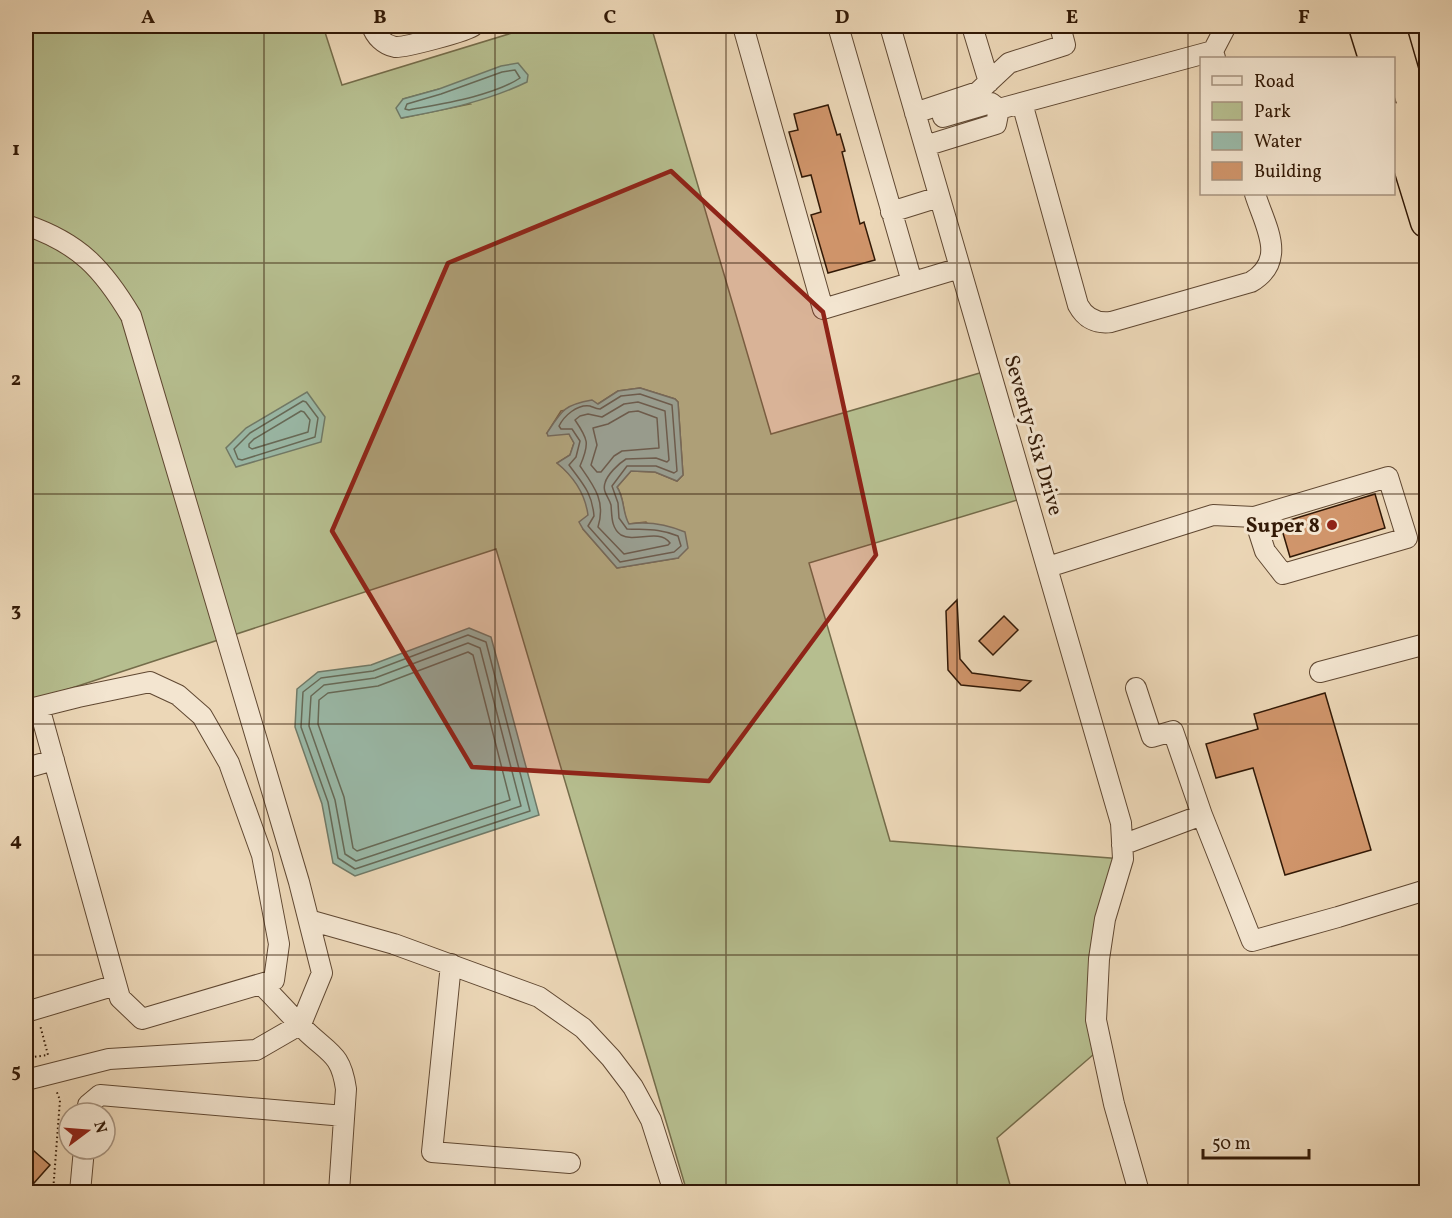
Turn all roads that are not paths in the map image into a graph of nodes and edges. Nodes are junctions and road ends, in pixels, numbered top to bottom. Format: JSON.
{"nodes":[{"id":1,"x":372,"y":26,"type":"edge"},
{"id":2,"x":473,"y":26,"type":"edge"},
{"id":3,"x":743,"y":26,"type":"edge"},
{"id":4,"x":838,"y":26,"type":"edge"},
{"id":5,"x":890,"y":26,"type":"edge"},
{"id":6,"x":972,"y":26,"type":"edge"},
{"id":7,"x":1060,"y":26,"type":"edge"},
{"id":8,"x":1226,"y":26,"type":"edge"},
{"id":9,"x":1364,"y":26,"type":"edge"},
{"id":10,"x":1390,"y":26,"type":"edge"},
{"id":11,"x":1214,"y":55,"type":"edge"},
{"id":12,"x":1374,"y":57,"type":"edge"},
{"id":13,"x":1200,"y":58,"type":"edge"},
{"id":14,"x":989,"y":82,"type":"junction"},
{"id":15,"x":1022,"y":103,"type":"junction"},
{"id":16,"x":999,"y":109,"type":"junction"},
{"id":17,"x":916,"y":118,"type":"junction"},
{"id":18,"x":1395,"y":121,"type":"edge"},
{"id":19,"x":925,"y":146,"type":"junction"},
{"id":20,"x":1426,"y":150,"type":"edge"},
{"id":21,"x":1256,"y":195,"type":"edge"},
{"id":22,"x":939,"y":197,"type":"junction"},
{"id":23,"x":891,"y":212,"type":"junction"},
{"id":24,"x":1426,"y":222,"type":"edge"},
{"id":25,"x":26,"y":225,"type":"edge"},
{"id":26,"x":960,"y":268,"type":"junction"},
{"id":27,"x":912,"y":282,"type":"junction"},
{"id":28,"x":1254,"y":517,"type":"junction"},
{"id":29,"x":1047,"y":567,"type":"junction"},
{"id":30,"x":1426,"y":644,"type":"edge"},
{"id":31,"x":1320,"y":672,"type":"dead end"},
{"id":32,"x":1136,"y":688,"type":"dead end"},
{"id":33,"x":32,"y":709,"type":"edge"},
{"id":34,"x":54,"y":760,"type":"junction"},
{"id":35,"x":26,"y":768,"type":"edge"},
{"id":36,"x":1202,"y":815,"type":"junction"},
{"id":37,"x":1123,"y":852,"type":"junction"},
{"id":38,"x":1426,"y":890,"type":"edge"},
{"id":39,"x":309,"y":920,"type":"junction"},
{"id":40,"x":451,"y":964,"type":"junction"},
{"id":41,"x":261,"y":984,"type":"junction"},
{"id":42,"x":116,"y":985,"type":"junction"},
{"id":43,"x":31,"y":1011,"type":"edge"},
{"id":44,"x":301,"y":1024,"type":"junction"},
{"id":45,"x":26,"y":1080,"type":"edge"},
{"id":46,"x":93,"y":1101,"type":"edge"},
{"id":47,"x":344,"y":1116,"type":"junction"},
{"id":48,"x":83,"y":1161,"type":"edge"},
{"id":49,"x":570,"y":1163,"type":"dead end"},
{"id":50,"x":80,"y":1192,"type":"edge"},
{"id":51,"x":339,"y":1192,"type":"edge"},
{"id":52,"x":674,"y":1192,"type":"edge"},
{"id":53,"x":1139,"y":1192,"type":"edge"}],
"edges":[{"from":1,"to":2,"type":"street"},
{"from":3,"to":27,"type":"street"},
{"from":4,"to":23,"type":"street"},
{"from":5,"to":17,"type":"street","name":"Seventy-Six Drive"},
{"from":6,"to":14,"type":"street"},
{"from":7,"to":14,"type":"street"},
{"from":8,"to":11,"type":"street"},
{"from":9,"to":12,"type":"highway"},
{"from":10,"to":20,"type":"highway"},
{"from":13,"to":15,"type":"street"},
{"from":14,"to":17,"type":"street"},
{"from":15,"to":16,"type":"street"},
{"from":15,"to":21,"type":"street"},
{"from":16,"to":17,"type":"street"},
{"from":16,"to":19,"type":"street"},
{"from":17,"to":19,"type":"street","name":"Seventy-Six Drive"},
{"from":18,"to":24,"type":"highway"},
{"from":19,"to":22,"type":"street","name":"Seventy-Six Drive"},
{"from":22,"to":23,"type":"street"},
{"from":22,"to":26,"type":"street","name":"Seventy-Six Drive"},
{"from":23,"to":27,"type":"street"},
{"from":25,"to":39,"type":"street"},
{"from":26,"to":27,"type":"street"},
{"from":26,"to":29,"type":"street","name":"Seventy-Six Drive"},
{"from":28,"to":28,"type":"street"},
{"from":28,"to":29,"type":"street"},
{"from":29,"to":37,"type":"street","name":"Seventy-Six Drive"},
{"from":30,"to":31,"type":"street"},
{"from":32,"to":36,"type":"street"},
{"from":33,"to":34,"type":"street"},
{"from":33,"to":41,"type":"street"},
{"from":34,"to":35,"type":"street"},
{"from":34,"to":42,"type":"street"},
{"from":36,"to":37,"type":"street"},
{"from":36,"to":38,"type":"street"},
{"from":37,"to":53,"type":"street"},
{"from":39,"to":40,"type":"street"},
{"from":39,"to":44,"type":"street"},
{"from":40,"to":49,"type":"street"},
{"from":40,"to":52,"type":"street"},
{"from":41,"to":42,"type":"street"},
{"from":41,"to":44,"type":"street"},
{"from":42,"to":43,"type":"street"},
{"from":44,"to":45,"type":"street"},
{"from":44,"to":47,"type":"street"},
{"from":46,"to":47,"type":"street"},
{"from":47,"to":51,"type":"street"},
{"from":48,"to":50,"type":"street"}]}
